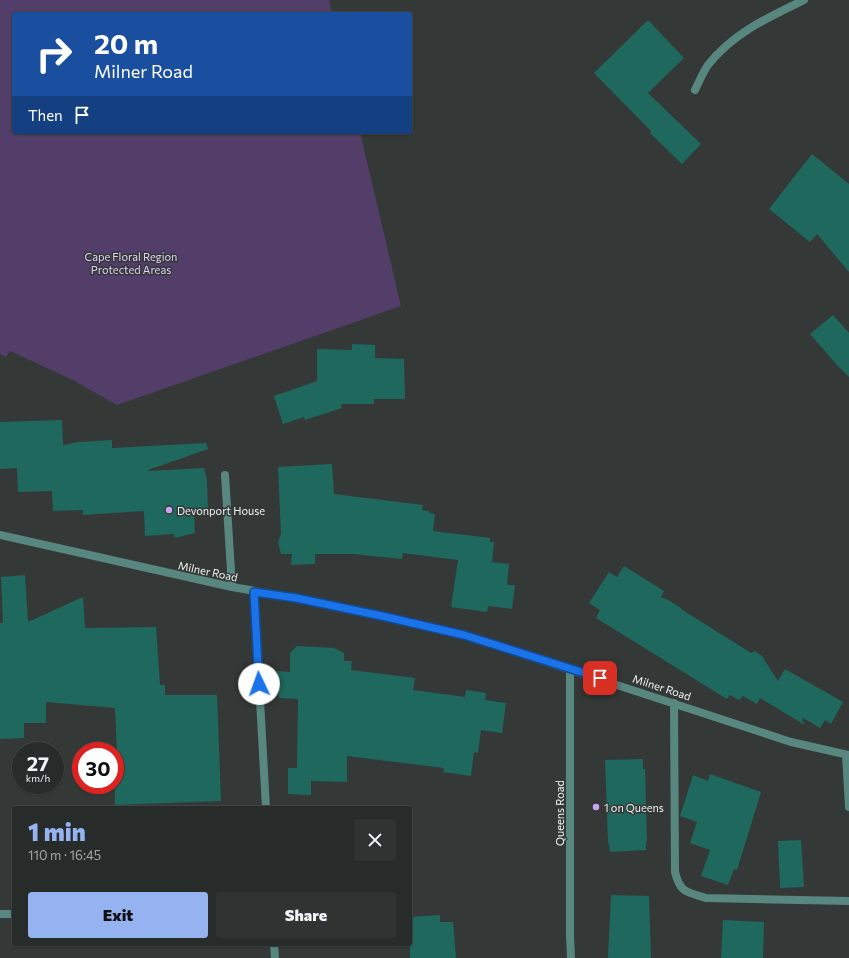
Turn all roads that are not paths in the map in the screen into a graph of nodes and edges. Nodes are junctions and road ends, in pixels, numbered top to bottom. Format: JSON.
{"nodes":[{"id":1,"x":804,"y":0,"type":"edge"},
{"id":2,"x":695,"y":90,"type":"dead end"},
{"id":3,"x":226,"y":475,"type":"dead end"},
{"id":4,"x":0,"y":535,"type":"edge"},
{"id":5,"x":232,"y":587,"type":"junction"},
{"id":6,"x":254,"y":592,"type":"junction"},
{"id":7,"x":570,"y":669,"type":"junction"},
{"id":8,"x":674,"y":703,"type":"junction"},
{"id":9,"x":847,"y":755,"type":"edge"},
{"id":10,"x":266,"y":806,"type":"edge"},
{"id":11,"x":849,"y":808,"type":"edge"},
{"id":12,"x":849,"y":901,"type":"edge"},
{"id":13,"x":0,"y":914,"type":"edge"},
{"id":14,"x":12,"y":914,"type":"edge"},
{"id":15,"x":274,"y":946,"type":"edge"},
{"id":16,"x":275,"y":958,"type":"edge"},
{"id":17,"x":571,"y":958,"type":"edge"}],
"edges":[{"from":1,"to":2,"type":"street"},
{"from":3,"to":5,"type":"street"},
{"from":4,"to":5,"type":"street","name":"Milner Road"},
{"from":5,"to":6,"type":"street","name":"Milner Road"},
{"from":6,"to":7,"type":"street","name":"Milner Road"},
{"from":6,"to":10,"type":"street"},
{"from":7,"to":8,"type":"street","name":"Milner Road"},
{"from":7,"to":17,"type":"street","name":"Queens Road"},
{"from":8,"to":9,"type":"street","name":"Milner Road"},
{"from":8,"to":12,"type":"street"},
{"from":9,"to":11,"type":"street"},
{"from":13,"to":14,"type":"street"},
{"from":15,"to":16,"type":"street"}]}
